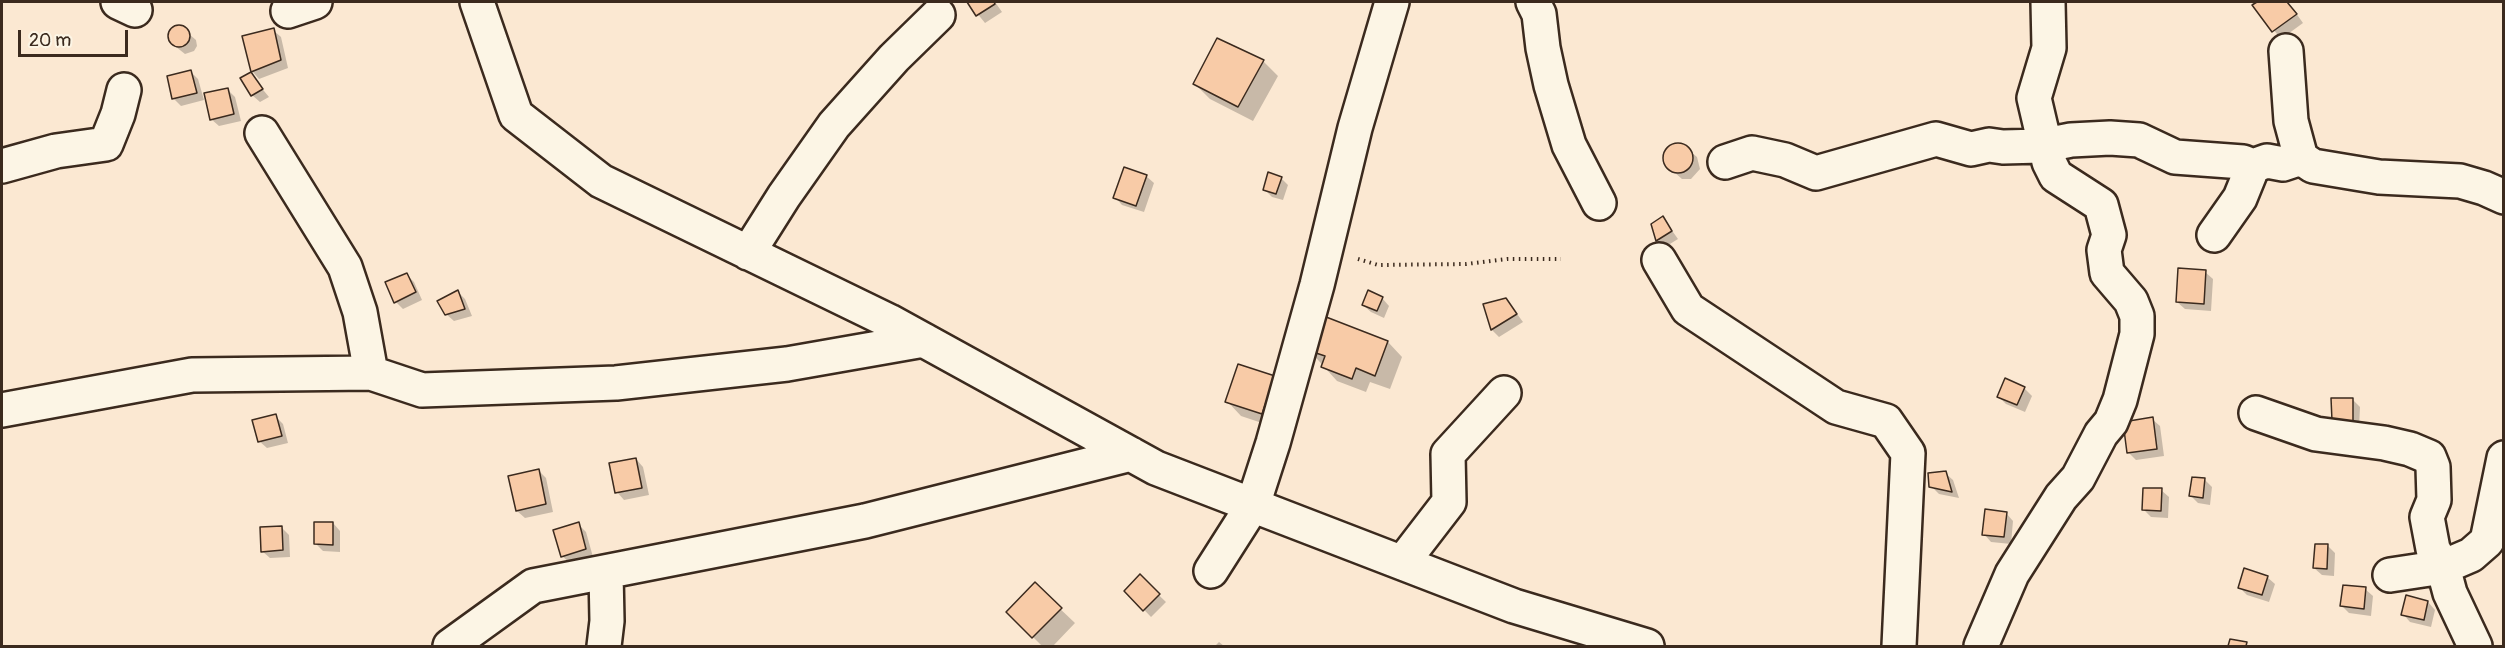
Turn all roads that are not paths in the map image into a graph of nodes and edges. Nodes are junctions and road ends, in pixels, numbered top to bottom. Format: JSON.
{"nodes":[{"id":1,"x":477,"y":2,"type":"edge"},
{"id":2,"x":1392,"y":2,"type":"edge"},
{"id":3,"x":1533,"y":2,"type":"edge"},
{"id":4,"x":2048,"y":2,"type":"edge"},
{"id":5,"x":938,"y":15,"type":"dead end"},
{"id":6,"x":2286,"y":51,"type":"dead end"},
{"id":7,"x":124,"y":90,"type":"dead end"},
{"id":8,"x":262,"y":133,"type":"dead end"},
{"id":9,"x":2046,"y":144,"type":"junction"},
{"id":10,"x":2301,"y":158,"type":"junction"},
{"id":11,"x":1725,"y":162,"type":"dead end"},
{"id":12,"x":2,"y":166,"type":"edge"},
{"id":13,"x":2253,"y":166,"type":"junction"},
{"id":14,"x":2504,"y":196,"type":"edge"},
{"id":15,"x":1599,"y":203,"type":"dead end"},
{"id":16,"x":2214,"y":235,"type":"dead end"},
{"id":17,"x":748,"y":253,"type":"junction"},
{"id":18,"x":1659,"y":260,"type":"dead end"},
{"id":19,"x":924,"y":340,"type":"junction"},
{"id":20,"x":371,"y":373,"type":"junction"},
{"id":21,"x":1504,"y":393,"type":"dead end"},
{"id":22,"x":2,"y":410,"type":"edge"},
{"id":23,"x":2256,"y":413,"type":"dead end"},
{"id":24,"x":1131,"y":454,"type":"junction"},
{"id":25,"x":2504,"y":458,"type":"edge"},
{"id":26,"x":1252,"y":505,"type":"junction"},
{"id":27,"x":1402,"y":563,"type":"junction"},
{"id":28,"x":2443,"y":567,"type":"junction"},
{"id":29,"x":1211,"y":571,"type":"dead end"},
{"id":30,"x":606,"y":572,"type":"junction"},
{"id":31,"x":2390,"y":575,"type":"dead end"},
{"id":32,"x":450,"y":646,"type":"edge"},
{"id":33,"x":604,"y":646,"type":"edge"},
{"id":34,"x":1647,"y":646,"type":"edge"},
{"id":35,"x":1899,"y":646,"type":"edge"},
{"id":36,"x":1981,"y":646,"type":"edge"},
{"id":37,"x":2475,"y":646,"type":"edge"}],
"edges":[{"from":1,"to":17,"type":"street"},
{"from":2,"to":26,"type":"street"},
{"from":3,"to":15,"type":"street"},
{"from":4,"to":9,"type":"street"},
{"from":5,"to":17,"type":"street"},
{"from":6,"to":10,"type":"street"},
{"from":7,"to":12,"type":"street"},
{"from":8,"to":20,"type":"street"},
{"from":9,"to":11,"type":"street"},
{"from":9,"to":13,"type":"street"},
{"from":9,"to":36,"type":"street"},
{"from":10,"to":13,"type":"street"},
{"from":10,"to":14,"type":"street"},
{"from":13,"to":16,"type":"street"},
{"from":17,"to":19,"type":"street"},
{"from":18,"to":35,"type":"street"},
{"from":19,"to":20,"type":"street"},
{"from":19,"to":24,"type":"street"},
{"from":20,"to":22,"type":"street"},
{"from":21,"to":27,"type":"street"},
{"from":23,"to":28,"type":"street"},
{"from":24,"to":26,"type":"street"},
{"from":24,"to":30,"type":"street"},
{"from":25,"to":28,"type":"street"},
{"from":26,"to":27,"type":"street"},
{"from":26,"to":29,"type":"street"},
{"from":27,"to":34,"type":"street"},
{"from":28,"to":31,"type":"street"},
{"from":28,"to":37,"type":"street"},
{"from":30,"to":32,"type":"street"},
{"from":30,"to":33,"type":"street"}]}
